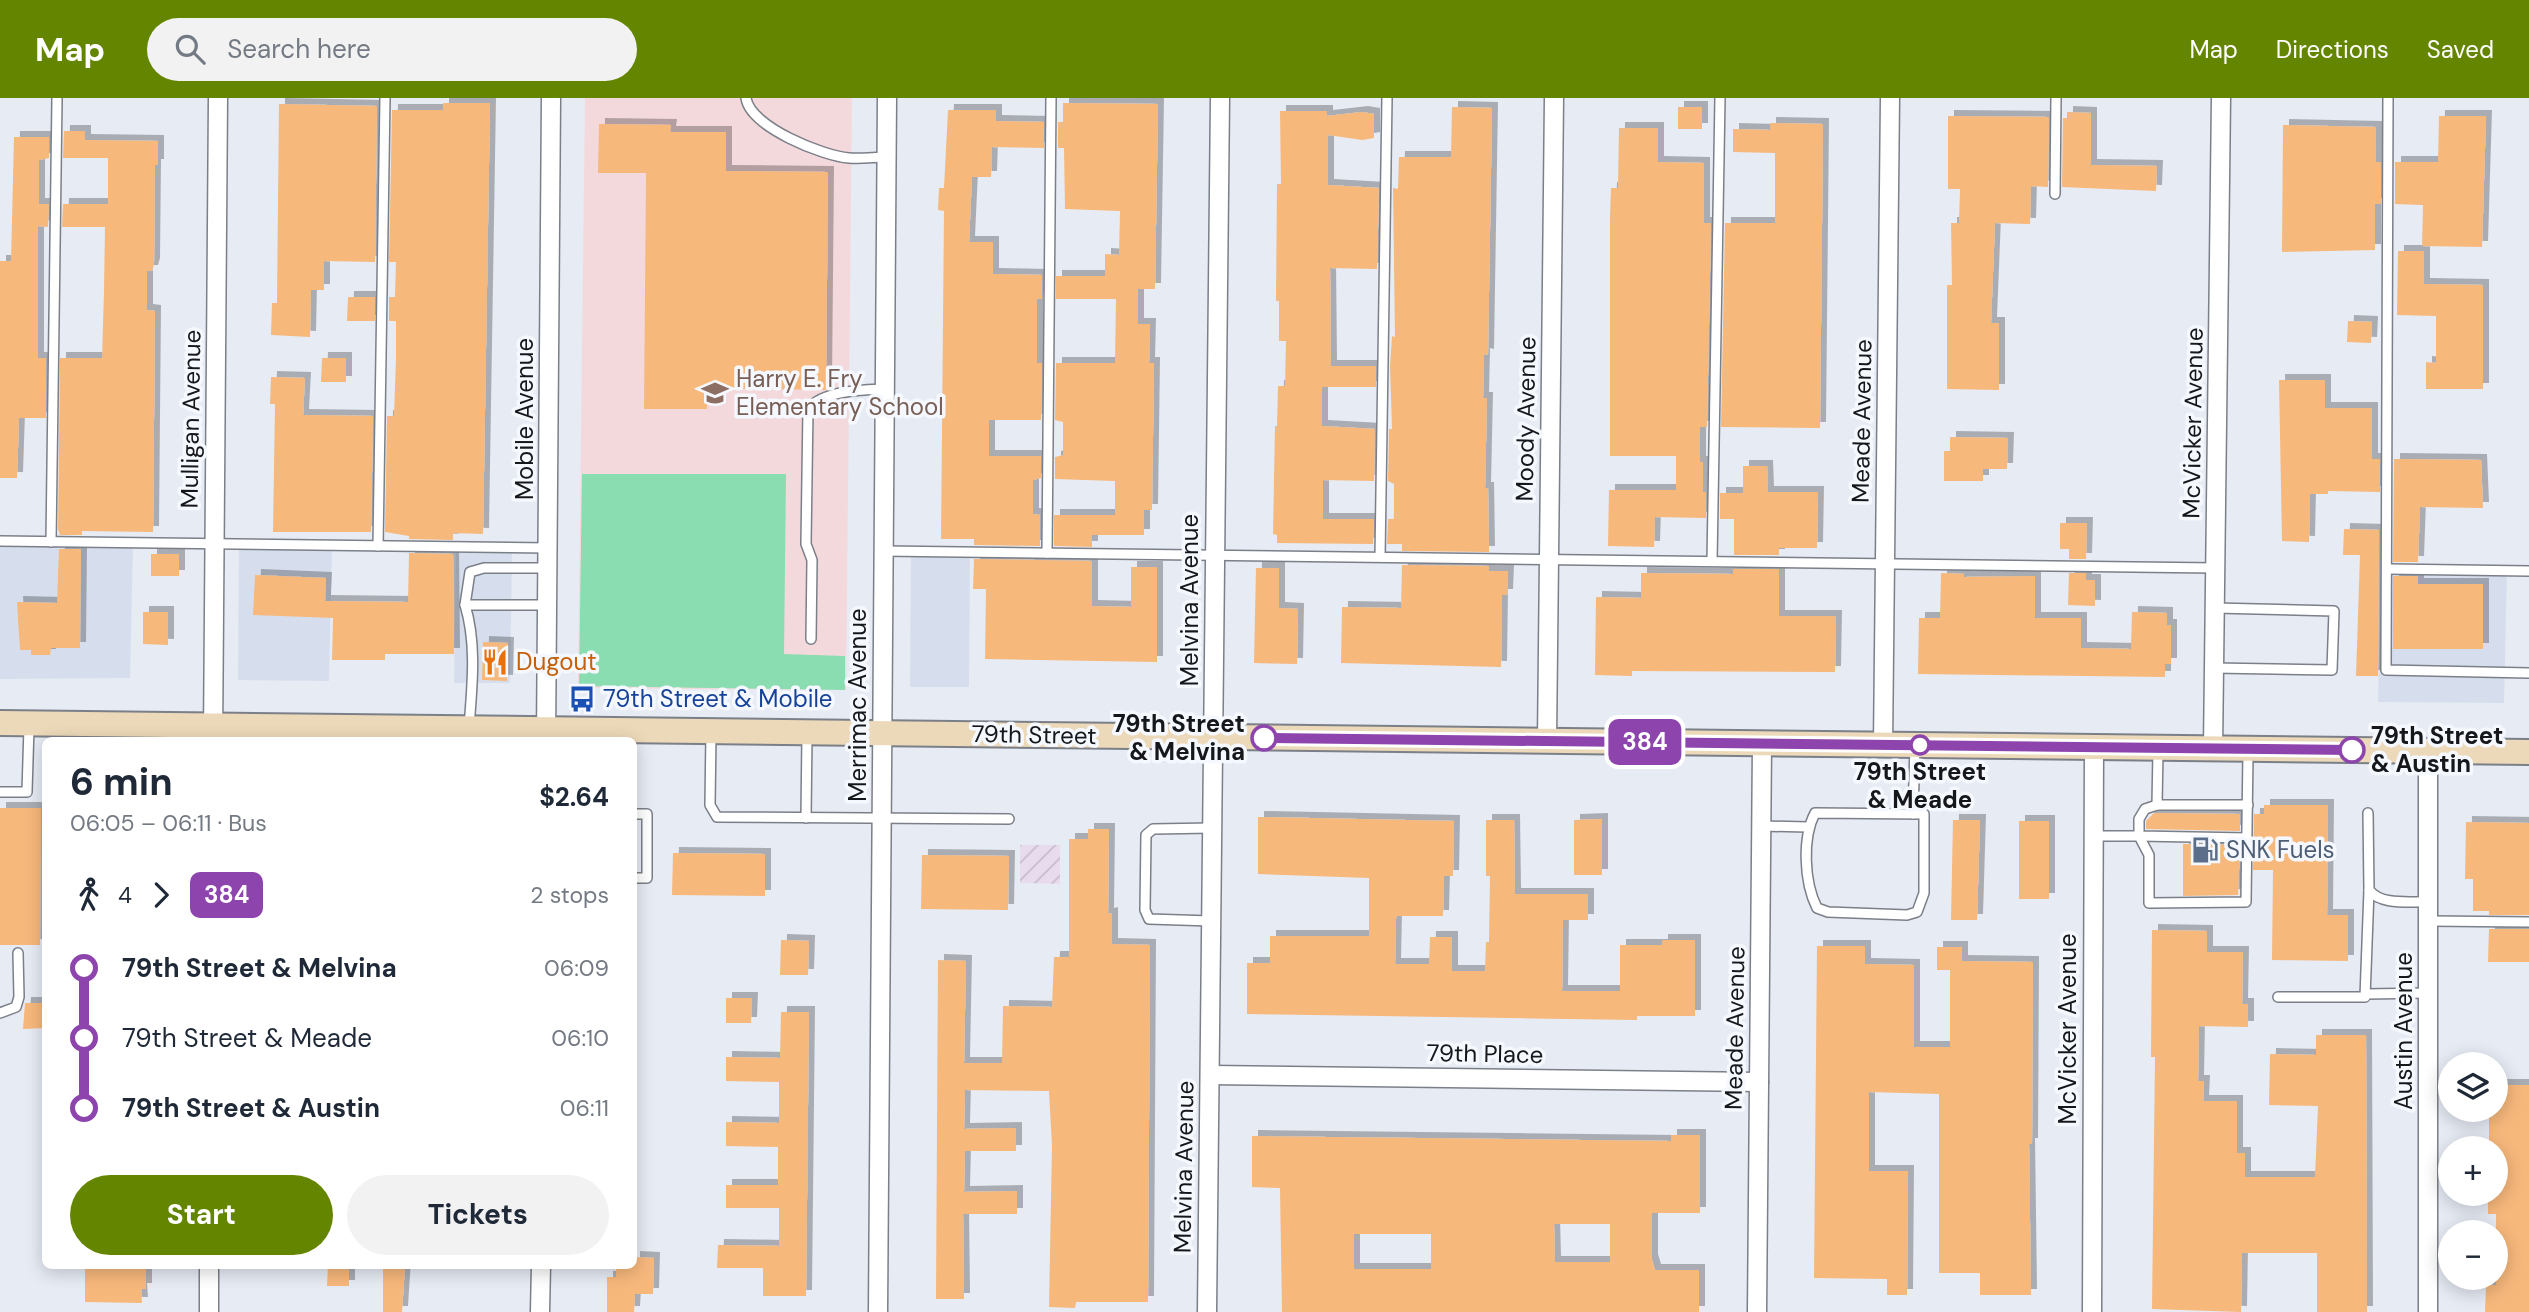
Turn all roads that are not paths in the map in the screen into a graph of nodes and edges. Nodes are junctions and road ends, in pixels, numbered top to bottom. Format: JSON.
{"nodes":[{"id":1,"x":57,"y":98,"type":"edge"},
{"id":2,"x":218,"y":98,"type":"edge"},
{"id":3,"x":385,"y":98,"type":"edge"},
{"id":4,"x":551,"y":98,"type":"edge"},
{"id":5,"x":747,"y":98,"type":"edge"},
{"id":6,"x":887,"y":98,"type":"edge"},
{"id":7,"x":1051,"y":98,"type":"edge"},
{"id":8,"x":1220,"y":98,"type":"edge"},
{"id":9,"x":1387,"y":98,"type":"edge"},
{"id":10,"x":1554,"y":98,"type":"edge"},
{"id":11,"x":1720,"y":98,"type":"edge"},
{"id":12,"x":1890,"y":98,"type":"edge"},
{"id":13,"x":2056,"y":98,"type":"edge"},
{"id":14,"x":2221,"y":98,"type":"edge"},
{"id":15,"x":2388,"y":98,"type":"edge"},
{"id":16,"x":887,"y":157,"type":"junction"},
{"id":17,"x":2055,"y":194,"type":"dead end"},
{"id":18,"x":885,"y":389,"type":"junction"},
{"id":19,"x":0,"y":541,"type":"edge"},
{"id":20,"x":51,"y":542,"type":"junction"},
{"id":21,"x":214,"y":544,"type":"junction"},
{"id":22,"x":378,"y":546,"type":"junction"},
{"id":23,"x":548,"y":548,"type":"junction"},
{"id":24,"x":884,"y":551,"type":"junction"},
{"id":25,"x":1047,"y":553,"type":"junction"},
{"id":26,"x":1214,"y":555,"type":"junction"},
{"id":27,"x":1380,"y":557,"type":"junction"},
{"id":28,"x":1549,"y":559,"type":"junction"},
{"id":29,"x":1712,"y":561,"type":"junction"},
{"id":30,"x":1885,"y":564,"type":"junction"},
{"id":31,"x":548,"y":568,"type":"junction"},
{"id":32,"x":2216,"y":568,"type":"junction"},
{"id":33,"x":2388,"y":569,"type":"junction"},
{"id":34,"x":2529,"y":571,"type":"edge"},
{"id":35,"x":466,"y":605,"type":"junction"},
{"id":36,"x":548,"y":605,"type":"junction"},
{"id":37,"x":2215,"y":608,"type":"junction"},
{"id":38,"x":811,"y":639,"type":"dead end"},
{"id":39,"x":2214,"y":668,"type":"junction"},
{"id":40,"x":2529,"y":673,"type":"edge"},
{"id":41,"x":0,"y":723,"type":"edge"},
{"id":42,"x":29,"y":724,"type":"junction"},
{"id":43,"x":468,"y":729,"type":"junction"},
{"id":44,"x":711,"y":732,"type":"junction"},
{"id":45,"x":213,"y":733,"type":"edge"},
{"id":46,"x":807,"y":733,"type":"junction"},
{"id":47,"x":883,"y":733,"type":"junction"},
{"id":48,"x":546,"y":735,"type":"edge"},
{"id":49,"x":1213,"y":737,"type":"junction"},
{"id":50,"x":1547,"y":741,"type":"junction"},
{"id":51,"x":1762,"y":744,"type":"junction"},
{"id":52,"x":1883,"y":745,"type":"junction"},
{"id":53,"x":1915,"y":745,"type":"junction"},
{"id":54,"x":2094,"y":747,"type":"junction"},
{"id":55,"x":2158,"y":748,"type":"junction"},
{"id":56,"x":2213,"y":749,"type":"junction"},
{"id":57,"x":2248,"y":749,"type":"junction"},
{"id":58,"x":2428,"y":751,"type":"junction"},
{"id":59,"x":2529,"y":752,"type":"edge"},
{"id":60,"x":0,"y":792,"type":"edge"},
{"id":61,"x":2248,"y":804,"type":"junction"},
{"id":62,"x":2157,"y":805,"type":"junction"},
{"id":63,"x":2368,"y":813,"type":"dead end"},
{"id":64,"x":637,"y":814,"type":"edge"},
{"id":65,"x":1913,"y":814,"type":"junction"},
{"id":66,"x":806,"y":818,"type":"junction"},
{"id":67,"x":882,"y":819,"type":"junction"},
{"id":68,"x":1009,"y":819,"type":"dead end"},
{"id":69,"x":1761,"y":826,"type":"junction"},
{"id":70,"x":1807,"y":827,"type":"junction"},
{"id":71,"x":1212,"y":828,"type":"junction"},
{"id":72,"x":2094,"y":836,"type":"junction"},
{"id":73,"x":2139,"y":836,"type":"junction"},
{"id":74,"x":2247,"y":838,"type":"junction"},
{"id":75,"x":637,"y":878,"type":"edge"},
{"id":76,"x":2369,"y":890,"type":"junction"},
{"id":77,"x":2429,"y":902,"type":"junction"},
{"id":78,"x":1211,"y":921,"type":"junction"},
{"id":79,"x":2429,"y":921,"type":"junction"},
{"id":80,"x":2529,"y":922,"type":"edge"},
{"id":81,"x":18,"y":953,"type":"dead end"},
{"id":82,"x":2429,"y":993,"type":"junction"},
{"id":83,"x":2366,"y":994,"type":"junction"},
{"id":84,"x":2278,"y":997,"type":"dead end"},
{"id":85,"x":0,"y":1013,"type":"edge"},
{"id":86,"x":1210,"y":1075,"type":"junction"},
{"id":87,"x":1759,"y":1082,"type":"junction"},
{"id":88,"x":209,"y":1269,"type":"edge"},
{"id":89,"x":541,"y":1269,"type":"edge"},
{"id":90,"x":209,"y":1312,"type":"edge"},
{"id":91,"x":540,"y":1312,"type":"edge"},
{"id":92,"x":878,"y":1312,"type":"edge"},
{"id":93,"x":1207,"y":1312,"type":"edge"},
{"id":94,"x":1757,"y":1312,"type":"edge"},
{"id":95,"x":2092,"y":1312,"type":"edge"},
{"id":96,"x":2428,"y":1312,"type":"edge"}],
"edges":[{"from":1,"to":20,"type":"lane"},
{"from":2,"to":21,"type":"street","name":"Mulligan Avenue"},
{"from":3,"to":22,"type":"lane"},
{"from":4,"to":23,"type":"street","name":"Mobile Avenue"},
{"from":5,"to":16,"type":"lane"},
{"from":6,"to":16,"type":"street","name":"Merrimac Avenue"},
{"from":7,"to":25,"type":"lane"},
{"from":8,"to":26,"type":"street","name":"Melvina Avenue"},
{"from":9,"to":27,"type":"lane"},
{"from":10,"to":28,"type":"street","name":"Moody Avenue"},
{"from":11,"to":29,"type":"lane"},
{"from":12,"to":30,"type":"street","name":"Meade Avenue"},
{"from":13,"to":17,"type":"lane"},
{"from":14,"to":32,"type":"street","name":"McVicker Avenue"},
{"from":15,"to":33,"type":"lane"},
{"from":16,"to":18,"type":"street","name":"Merrimac Avenue"},
{"from":18,"to":24,"type":"street","name":"Merrimac Avenue"},
{"from":18,"to":38,"type":"lane"},
{"from":19,"to":20,"type":"lane"},
{"from":20,"to":21,"type":"lane"},
{"from":21,"to":22,"type":"lane"},
{"from":21,"to":45,"type":"street","name":"Mulligan Avenue"},
{"from":22,"to":23,"type":"lane"},
{"from":23,"to":31,"type":"street","name":"Mobile Avenue"},
{"from":24,"to":25,"type":"lane"},
{"from":24,"to":47,"type":"street","name":"Merrimac Avenue"},
{"from":25,"to":26,"type":"lane"},
{"from":26,"to":27,"type":"lane"},
{"from":26,"to":49,"type":"street","name":"Melvina Avenue"},
{"from":27,"to":28,"type":"lane"},
{"from":28,"to":29,"type":"lane"},
{"from":28,"to":50,"type":"street","name":"Moody Avenue"},
{"from":29,"to":30,"type":"lane"},
{"from":30,"to":32,"type":"lane"},
{"from":30,"to":52,"type":"street","name":"Meade Avenue"},
{"from":31,"to":35,"type":"lane"},
{"from":31,"to":36,"type":"street","name":"Mobile Avenue"},
{"from":32,"to":37,"type":"street","name":"McVicker Avenue"},
{"from":33,"to":34,"type":"lane"},
{"from":33,"to":40,"type":"lane"},
{"from":35,"to":36,"type":"lane"},
{"from":35,"to":43,"type":"lane"},
{"from":36,"to":48,"type":"street","name":"Mobile Avenue"},
{"from":37,"to":39,"type":"street","name":"McVicker Avenue"},
{"from":37,"to":39,"type":"lane"},
{"from":39,"to":56,"type":"street","name":"McVicker Avenue"},
{"from":41,"to":42,"type":"main road","name":"79th Street"},
{"from":42,"to":45,"type":"main road","name":"79th Street"},
{"from":42,"to":60,"type":"lane"},
{"from":43,"to":45,"type":"main road","name":"79th Street"},
{"from":43,"to":48,"type":"main road","name":"79th Street"},
{"from":44,"to":46,"type":"main road","name":"79th Street"},
{"from":44,"to":48,"type":"main road","name":"79th Street"},
{"from":44,"to":66,"type":"lane"},
{"from":46,"to":47,"type":"main road","name":"79th Street"},
{"from":46,"to":66,"type":"lane"},
{"from":47,"to":49,"type":"main road","name":"79th Street"},
{"from":47,"to":67,"type":"street","name":"Merrimac Avenue"},
{"from":49,"to":50,"type":"main road","name":"79th Street"},
{"from":49,"to":71,"type":"street","name":"Melvina Avenue"},
{"from":50,"to":51,"type":"main road","name":"79th Street"},
{"from":51,"to":52,"type":"main road","name":"79th Street"},
{"from":51,"to":69,"type":"street","name":"Meade Avenue"},
{"from":52,"to":53,"type":"main road","name":"79th Street"},
{"from":53,"to":54,"type":"main road","name":"79th Street"},
{"from":53,"to":65,"type":"lane"},
{"from":54,"to":55,"type":"main road","name":"79th Street"},
{"from":54,"to":72,"type":"street","name":"McVicker Avenue"},
{"from":55,"to":56,"type":"main road","name":"79th Street"},
{"from":55,"to":62,"type":"lane"},
{"from":56,"to":57,"type":"main road","name":"79th Street"},
{"from":57,"to":58,"type":"main road","name":"79th Street"},
{"from":57,"to":61,"type":"lane"},
{"from":58,"to":59,"type":"main road","name":"79th Street"},
{"from":58,"to":77,"type":"street","name":"Austin Avenue"},
{"from":61,"to":62,"type":"lane"},
{"from":61,"to":74,"type":"lane"},
{"from":62,"to":73,"type":"lane"},
{"from":63,"to":76,"type":"lane"},
{"from":64,"to":75,"type":"lane"},
{"from":65,"to":70,"type":"lane"},
{"from":65,"to":70,"type":"lane"},
{"from":66,"to":67,"type":"lane"},
{"from":67,"to":68,"type":"lane"},
{"from":67,"to":92,"type":"street","name":"Merrimac Avenue"},
{"from":69,"to":70,"type":"lane"},
{"from":69,"to":87,"type":"street","name":"Meade Avenue"},
{"from":71,"to":78,"type":"street","name":"Melvina Avenue"},
{"from":71,"to":78,"type":"lane"},
{"from":72,"to":73,"type":"lane"},
{"from":72,"to":95,"type":"street","name":"McVicker Avenue"},
{"from":73,"to":74,"type":"lane"},
{"from":73,"to":74,"type":"lane"},
{"from":76,"to":77,"type":"lane"},
{"from":76,"to":83,"type":"lane"},
{"from":77,"to":79,"type":"street","name":"Austin Avenue"},
{"from":78,"to":86,"type":"street","name":"Melvina Avenue"},
{"from":79,"to":80,"type":"lane"},
{"from":79,"to":82,"type":"street","name":"Austin Avenue"},
{"from":81,"to":85,"type":"lane"},
{"from":82,"to":83,"type":"lane"},
{"from":82,"to":96,"type":"street","name":"Austin Avenue"},
{"from":83,"to":84,"type":"lane"},
{"from":86,"to":87,"type":"street","name":"79th Place"},
{"from":86,"to":93,"type":"street","name":"Melvina Avenue"},
{"from":87,"to":94,"type":"street","name":"Meade Avenue"},
{"from":88,"to":90,"type":"street"},
{"from":89,"to":91,"type":"street"}]}
